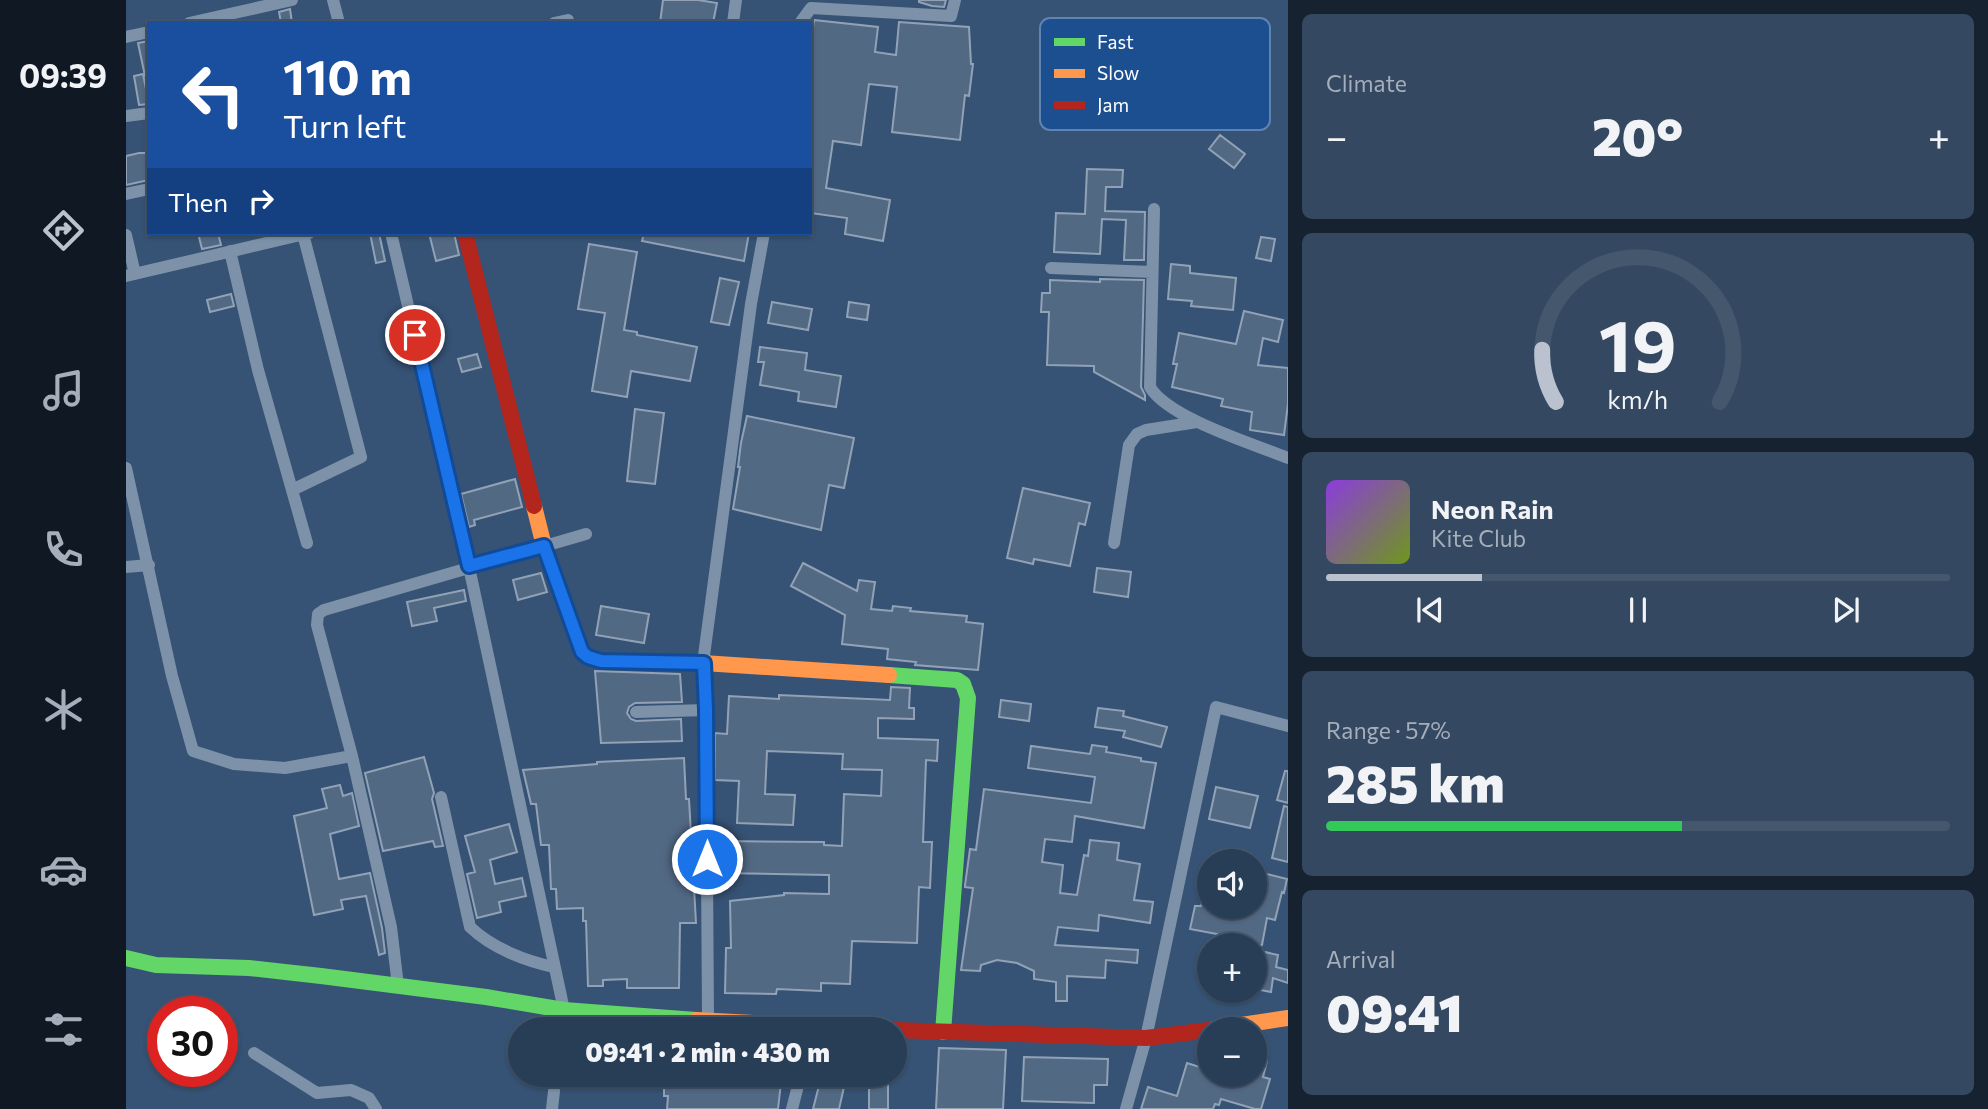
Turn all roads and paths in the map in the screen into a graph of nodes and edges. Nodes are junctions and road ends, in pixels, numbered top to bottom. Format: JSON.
{"nodes":[{"id":1,"x":292,"y":0,"type":"edge"},
{"id":2,"x":333,"y":0,"type":"edge"},
{"id":3,"x":736,"y":0,"type":"edge"},
{"id":4,"x":955,"y":0,"type":"edge"},
{"id":5,"x":568,"y":20,"type":"dead end"},
{"id":6,"x":198,"y":21,"type":"edge"},
{"id":7,"x":338,"y":21,"type":"edge"},
{"id":8,"x":563,"y":21,"type":"edge"},
{"id":9,"x":733,"y":21,"type":"edge"},
{"id":10,"x":801,"y":21,"type":"edge"},
{"id":11,"x":147,"y":32,"type":"edge"},
{"id":12,"x":126,"y":37,"type":"edge"},
{"id":13,"x":147,"y":113,"type":"edge"},
{"id":14,"x":126,"y":116,"type":"edge"},
{"id":15,"x":147,"y":189,"type":"edge"},
{"id":16,"x":126,"y":194,"type":"edge"},
{"id":17,"x":1154,"y":209,"type":"dead end"},
{"id":18,"x":126,"y":235,"type":"edge"},
{"id":19,"x":302,"y":235,"type":"edge"},
{"id":20,"x":306,"y":235,"type":"edge"},
{"id":21,"x":391,"y":235,"type":"edge"},
{"id":22,"x":466,"y":235,"type":"edge"},
{"id":23,"x":764,"y":235,"type":"edge"},
{"id":24,"x":230,"y":251,"type":"junction"},
{"id":25,"x":1051,"y":268,"type":"dead end"},
{"id":26,"x":1152,"y":272,"type":"junction"},
{"id":27,"x":130,"y":275,"type":"edge"},
{"id":28,"x":1197,"y":422,"type":"junction"},
{"id":29,"x":1288,"y":458,"type":"edge"},
{"id":30,"x":126,"y":468,"type":"edge"},
{"id":31,"x":292,"y":490,"type":"junction"},
{"id":32,"x":586,"y":534,"type":"dead end"},
{"id":33,"x":307,"y":543,"type":"dead end"},
{"id":34,"x":1114,"y":543,"type":"dead end"},
{"id":35,"x":544,"y":546,"type":"junction"},
{"id":36,"x":149,"y":565,"type":"junction"},
{"id":37,"x":469,"y":566,"type":"junction"},
{"id":38,"x":126,"y":567,"type":"edge"},
{"id":39,"x":704,"y":663,"type":"junction"},
{"id":40,"x":706,"y":710,"type":"junction"},
{"id":41,"x":636,"y":712,"type":"dead end"},
{"id":42,"x":1288,"y":726,"type":"edge"},
{"id":43,"x":352,"y":755,"type":"junction"},
{"id":44,"x":441,"y":797,"type":"dead end"},
{"id":45,"x":126,"y":958,"type":"edge"},
{"id":46,"x":554,"y":967,"type":"junction"},
{"id":47,"x":398,"y":986,"type":"junction"},
{"id":48,"x":564,"y":1010,"type":"junction"},
{"id":49,"x":656,"y":1017,"type":"edge"},
{"id":50,"x":708,"y":1017,"type":"edge"},
{"id":51,"x":1288,"y":1018,"type":"edge"},
{"id":52,"x":1267,"y":1021,"type":"edge"},
{"id":53,"x":907,"y":1031,"type":"edge"},
{"id":54,"x":1197,"y":1031,"type":"edge"},
{"id":55,"x":943,"y":1032,"type":"junction"},
{"id":56,"x":1146,"y":1038,"type":"junction"},
{"id":57,"x":254,"y":1053,"type":"dead end"},
{"id":58,"x":798,"y":1087,"type":"edge"},
{"id":59,"x":554,"y":1091,"type":"dead end"},
{"id":60,"x":376,"y":1109,"type":"edge"},
{"id":61,"x":552,"y":1109,"type":"edge"},
{"id":62,"x":792,"y":1109,"type":"edge"},
{"id":63,"x":1126,"y":1109,"type":"edge"}],
"edges":[{"from":1,"to":6,"type":"street"},
{"from":2,"to":7,"type":"street"},
{"from":3,"to":9,"type":"street"},
{"from":4,"to":10,"type":"street"},
{"from":5,"to":8,"type":"street"},
{"from":11,"to":12,"type":"street"},
{"from":13,"to":14,"type":"street"},
{"from":15,"to":16,"type":"street"},
{"from":17,"to":26,"type":"street"},
{"from":18,"to":27,"type":"street"},
{"from":19,"to":24,"type":"street"},
{"from":20,"to":31,"type":"street"},
{"from":21,"to":37,"type":"street"},
{"from":22,"to":35,"type":"street"},
{"from":23,"to":39,"type":"street"},
{"from":24,"to":27,"type":"street"},
{"from":24,"to":31,"type":"street"},
{"from":25,"to":26,"type":"street"},
{"from":26,"to":28,"type":"street"},
{"from":28,"to":29,"type":"street"},
{"from":28,"to":34,"type":"street"},
{"from":30,"to":36,"type":"street"},
{"from":31,"to":33,"type":"street"},
{"from":32,"to":35,"type":"street"},
{"from":35,"to":37,"type":"street"},
{"from":35,"to":39,"type":"street"},
{"from":36,"to":38,"type":"street"},
{"from":36,"to":43,"type":"street"},
{"from":37,"to":43,"type":"street"},
{"from":37,"to":46,"type":"street"},
{"from":39,"to":40,"type":"street"},
{"from":39,"to":55,"type":"street"},
{"from":40,"to":41,"type":"street"},
{"from":40,"to":50,"type":"street"},
{"from":42,"to":56,"type":"street"},
{"from":43,"to":47,"type":"street"},
{"from":44,"to":46,"type":"street"},
{"from":45,"to":47,"type":"street"},
{"from":46,"to":48,"type":"street"},
{"from":47,"to":48,"type":"street"},
{"from":48,"to":49,"type":"street"},
{"from":51,"to":52,"type":"street"},
{"from":53,"to":55,"type":"street"},
{"from":54,"to":56,"type":"street"},
{"from":55,"to":56,"type":"street"},
{"from":56,"to":63,"type":"street"},
{"from":57,"to":60,"type":"street"},
{"from":58,"to":62,"type":"street"},
{"from":59,"to":61,"type":"street"}]}
